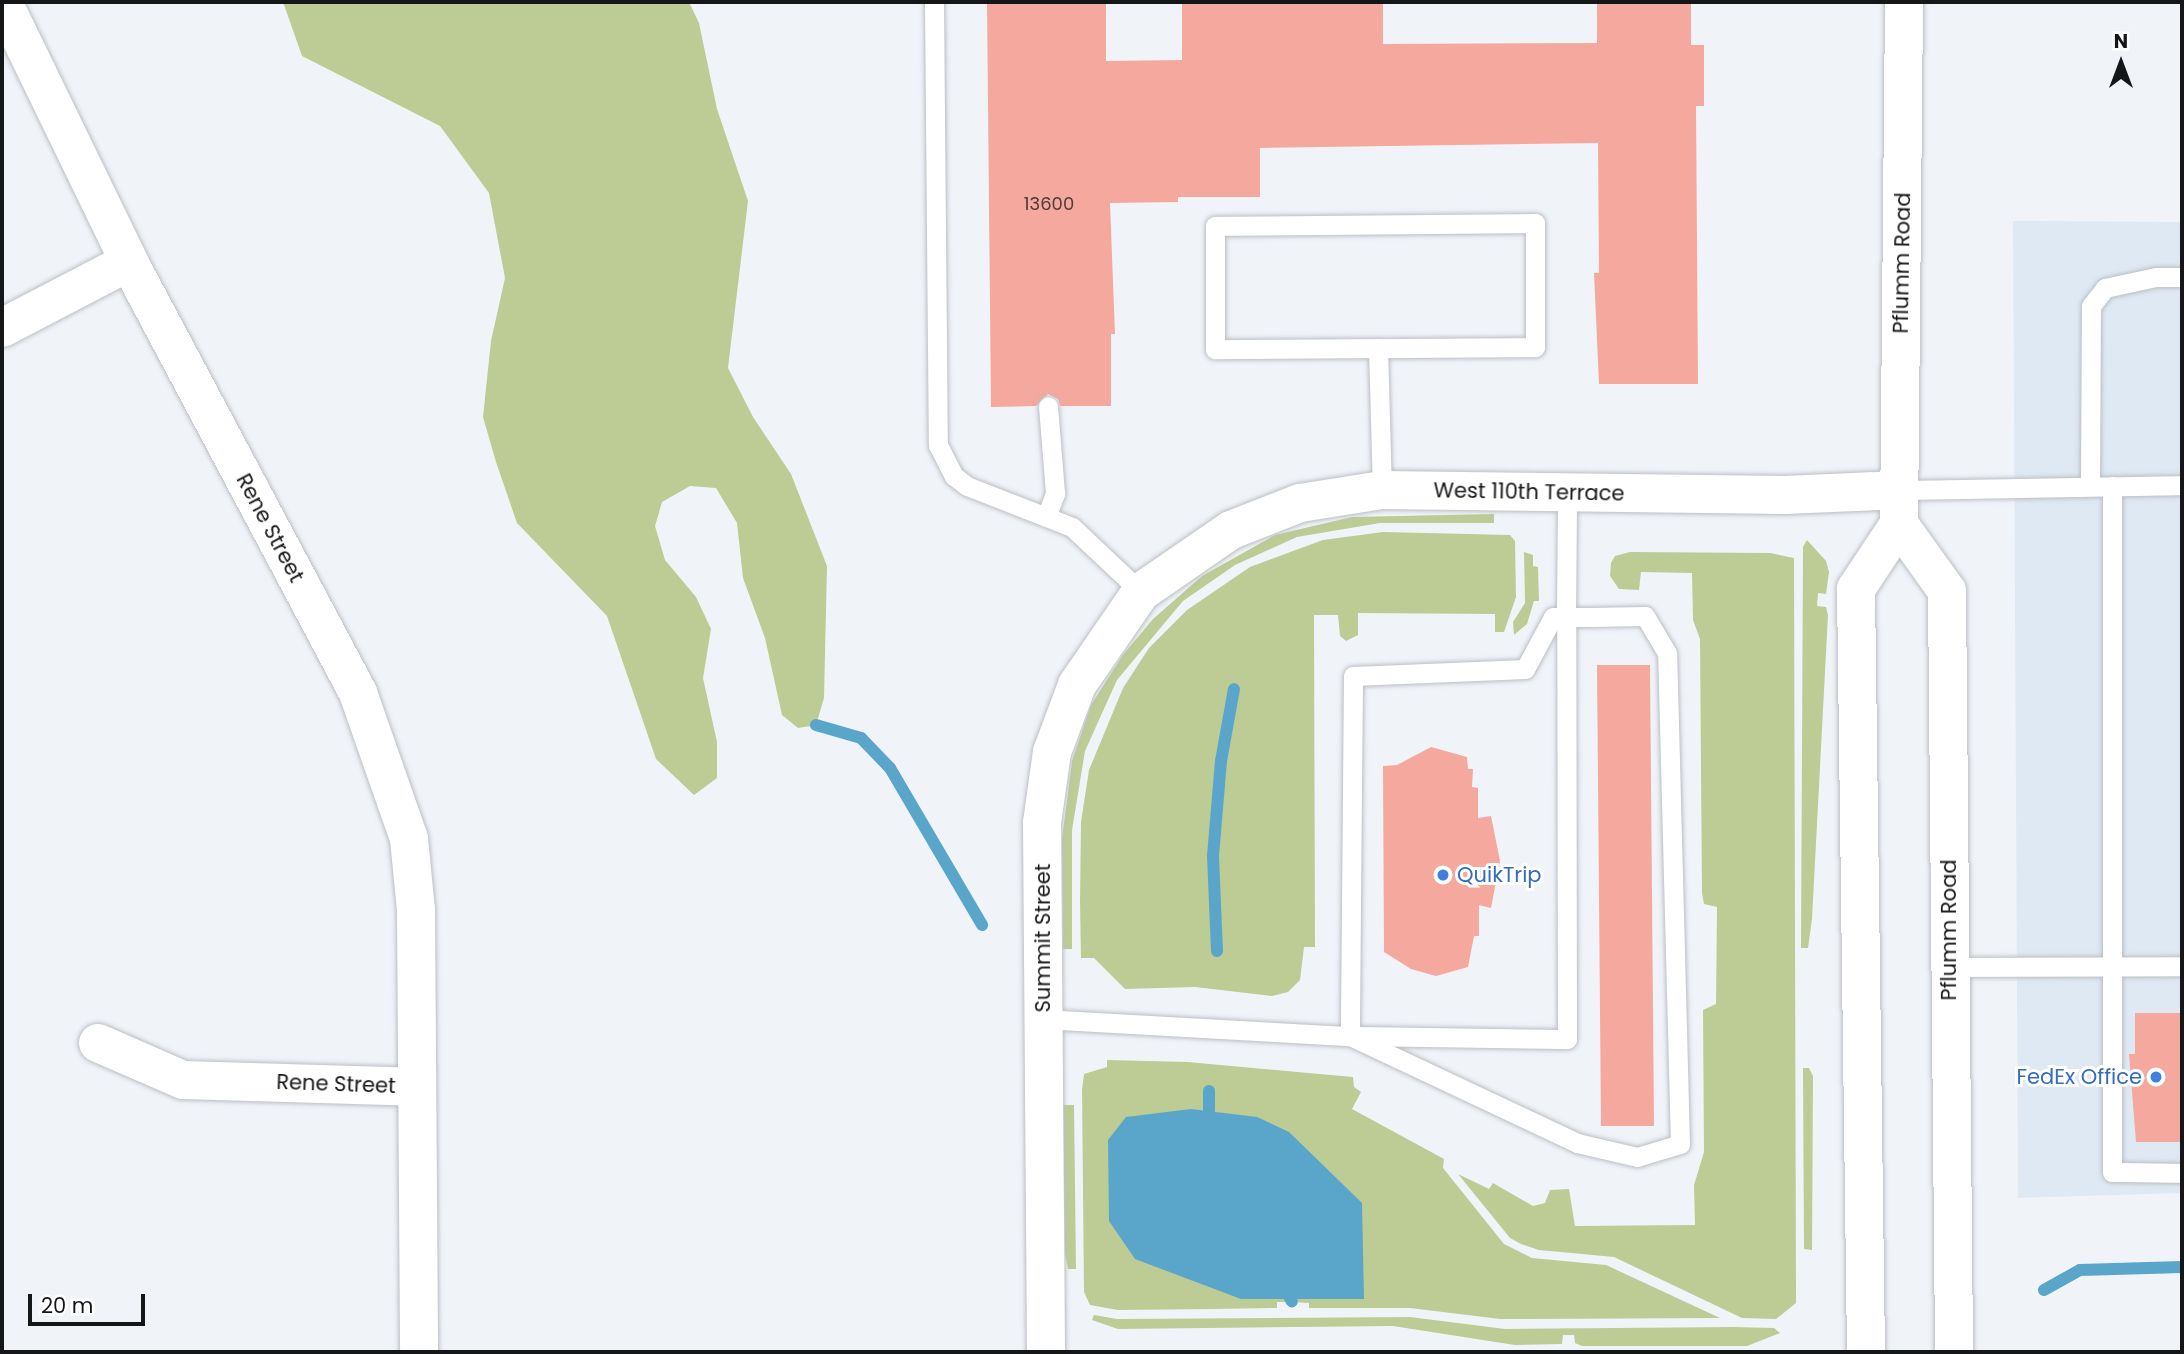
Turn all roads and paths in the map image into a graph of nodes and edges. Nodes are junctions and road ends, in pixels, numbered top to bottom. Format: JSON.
{"nodes":[{"id":1,"x":3,"y":2,"type":"edge"},
{"id":2,"x":934,"y":2,"type":"edge"},
{"id":3,"x":1904,"y":2,"type":"edge"},
{"id":4,"x":128,"y":261,"type":"junction"},
{"id":5,"x":2182,"y":277,"type":"edge"},
{"id":6,"x":2,"y":328,"type":"edge"},
{"id":7,"x":1378,"y":348,"type":"junction"},
{"id":8,"x":1048,"y":406,"type":"dead end"},
{"id":9,"x":2112,"y":485,"type":"junction"},
{"id":10,"x":2182,"y":485,"type":"edge"},
{"id":11,"x":2090,"y":486,"type":"junction"},
{"id":12,"x":1381,"y":490,"type":"junction"},
{"id":13,"x":1567,"y":493,"type":"junction"},
{"id":14,"x":1899,"y":507,"type":"junction"},
{"id":15,"x":1046,"y":517,"type":"junction"},
{"id":16,"x":1175,"y":565,"type":"joint"},
{"id":17,"x":1141,"y":592,"type":"junction"},
{"id":18,"x":1566,"y":617,"type":"junction"},
{"id":19,"x":2182,"y":966,"type":"edge"},
{"id":20,"x":1950,"y":967,"type":"junction"},
{"id":21,"x":2112,"y":967,"type":"junction"},
{"id":22,"x":1043,"y":1019,"type":"junction"},
{"id":23,"x":1350,"y":1036,"type":"junction"},
{"id":24,"x":98,"y":1042,"type":"dead end"},
{"id":25,"x":414,"y":1087,"type":"junction"},
{"id":26,"x":2182,"y":1173,"type":"edge"},
{"id":27,"x":419,"y":1352,"type":"edge"},
{"id":28,"x":1046,"y":1352,"type":"edge"},
{"id":29,"x":1866,"y":1352,"type":"edge"},
{"id":30,"x":1954,"y":1352,"type":"edge"}],
"edges":[{"from":1,"to":4,"type":"street","name":"Rene Street"},
{"from":2,"to":15,"type":"lane"},
{"from":3,"to":14,"type":"street","name":"Pflumm Road"},
{"from":4,"to":6,"type":"street"},
{"from":4,"to":25,"type":"street","name":"Rene Street"},
{"from":5,"to":11,"type":"lane"},
{"from":7,"to":7,"type":"lane"},
{"from":7,"to":12,"type":"lane"},
{"from":8,"to":15,"type":"lane"},
{"from":9,"to":10,"type":"lane"},
{"from":9,"to":11,"type":"lane"},
{"from":9,"to":21,"type":"lane"},
{"from":11,"to":14,"type":"lane"},
{"from":12,"to":13,"type":"street","name":"West 110th Terrace"},
{"from":12,"to":16,"type":"street","name":"West 110th Terrace"},
{"from":13,"to":14,"type":"street","name":"West 110th Terrace"},
{"from":13,"to":18,"type":"lane"},
{"from":14,"to":20,"type":"street","name":"Pflumm Road"},
{"from":14,"to":29,"type":"street"},
{"from":15,"to":17,"type":"lane"},
{"from":16,"to":17,"type":"street","name":"Summit Street"},
{"from":17,"to":22,"type":"street","name":"Summit Street"},
{"from":18,"to":23,"type":"lane"},
{"from":18,"to":23,"type":"lane"},
{"from":18,"to":23,"type":"lane"},
{"from":19,"to":21,"type":"lane"},
{"from":20,"to":21,"type":"lane"},
{"from":20,"to":30,"type":"street","name":"Pflumm Road"},
{"from":21,"to":26,"type":"lane"},
{"from":22,"to":23,"type":"lane"},
{"from":22,"to":28,"type":"street","name":"Summit Street"},
{"from":24,"to":25,"type":"street","name":"Rene Street"},
{"from":25,"to":27,"type":"street","name":"Rene Street"}]}
